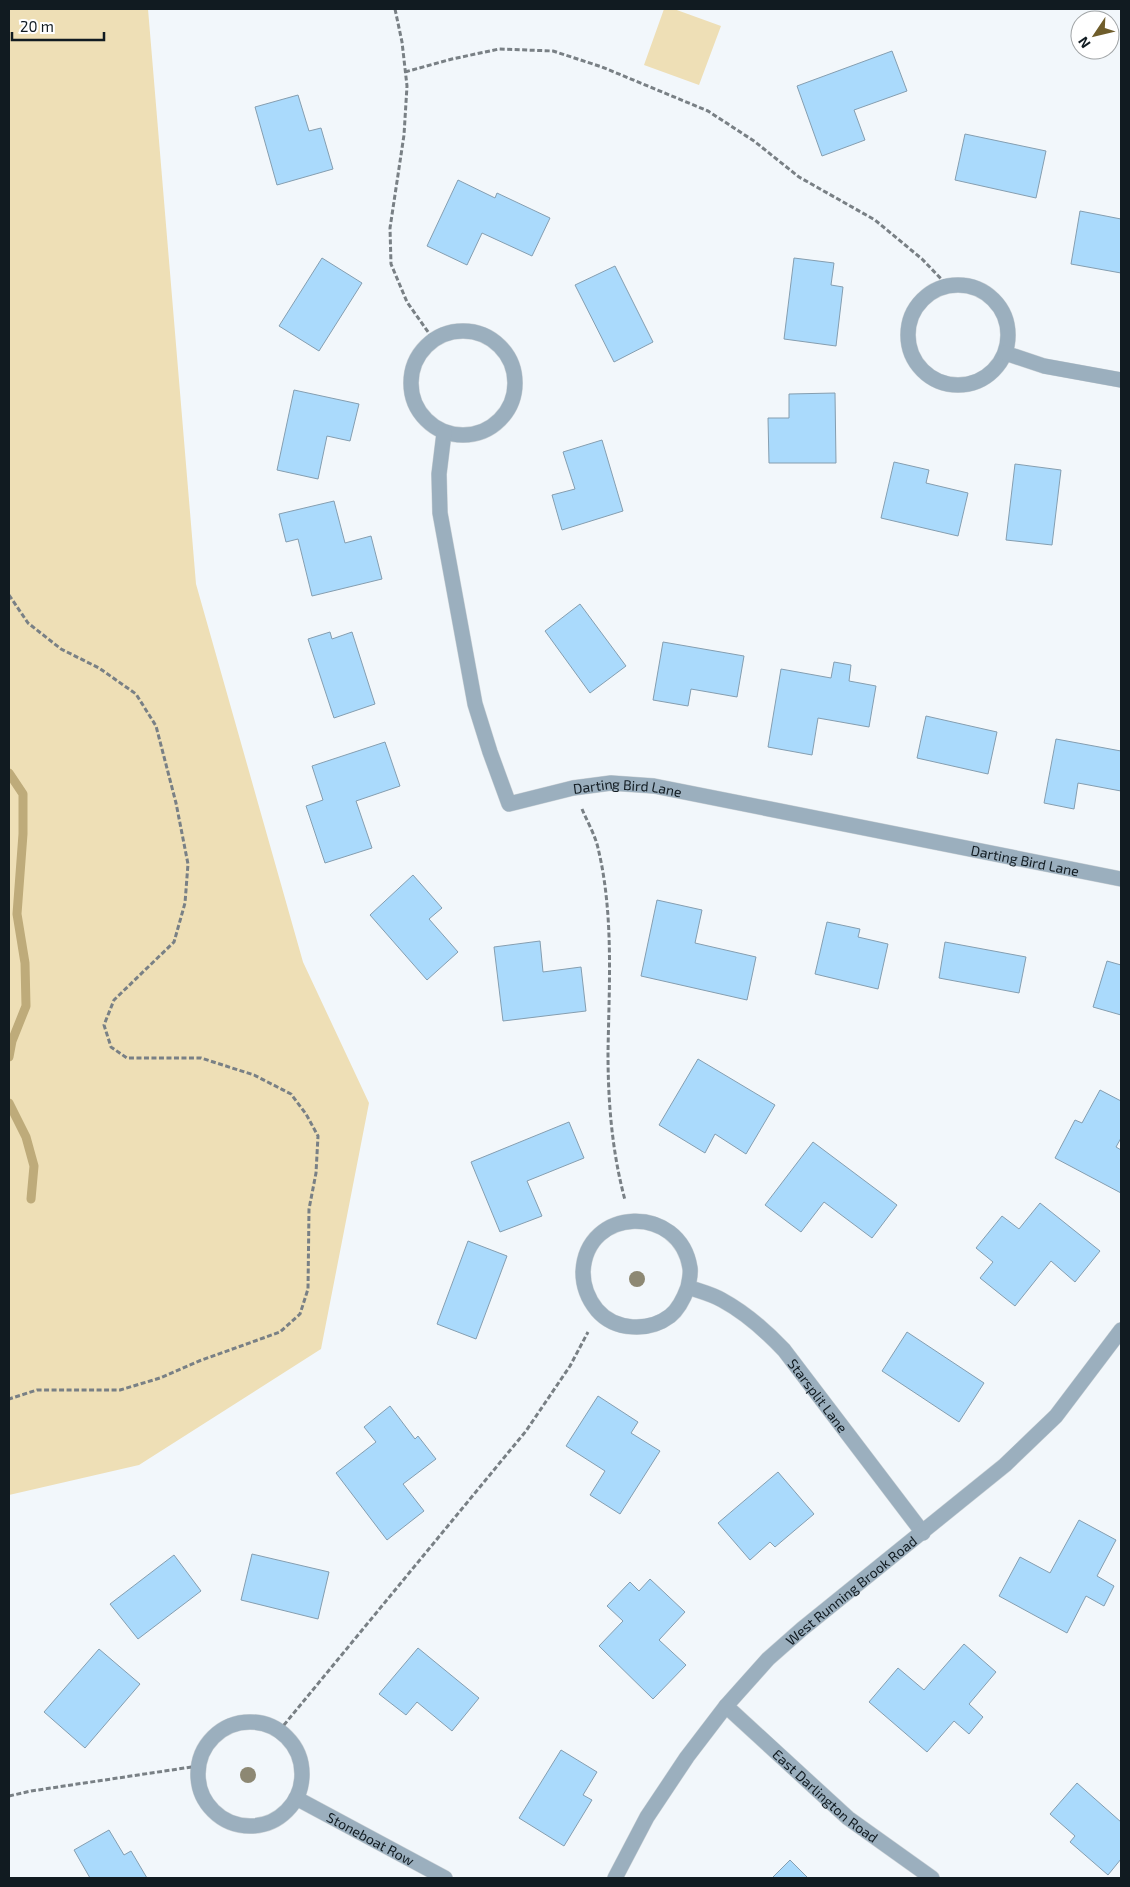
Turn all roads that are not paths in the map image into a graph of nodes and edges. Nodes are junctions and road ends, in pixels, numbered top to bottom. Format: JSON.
{"nodes":[{"id":1,"x":1005,"y":353,"type":"junction"},
{"id":2,"x":1121,"y":380,"type":"edge"},
{"id":3,"x":444,"y":433,"type":"junction"},
{"id":4,"x":1121,"y":879,"type":"edge"},
{"id":5,"x":688,"y":1287,"type":"junction"},
{"id":6,"x":1121,"y":1330,"type":"edge"},
{"id":7,"x":923,"y":1532,"type":"junction"},
{"id":8,"x":726,"y":1706,"type":"junction"},
{"id":9,"x":296,"y":1798,"type":"junction"},
{"id":10,"x":445,"y":1878,"type":"edge"},
{"id":11,"x":615,"y":1878,"type":"edge"},
{"id":12,"x":932,"y":1878,"type":"edge"}],
"edges":[{"from":1,"to":1,"type":"street"},
{"from":1,"to":2,"type":"street"},
{"from":3,"to":3,"type":"street"},
{"from":3,"to":4,"type":"street","name":"Darting Bird Lane"},
{"from":5,"to":5,"type":"street"},
{"from":5,"to":7,"type":"street","name":"Starsplit Lane"},
{"from":6,"to":7,"type":"street","name":"West Running Brook Road"},
{"from":7,"to":8,"type":"street","name":"West Running Brook Road"},
{"from":8,"to":11,"type":"street","name":"West Running Brook Road"},
{"from":8,"to":12,"type":"street","name":"East Darlington Road"},
{"from":9,"to":9,"type":"street"},
{"from":9,"to":10,"type":"street","name":"Stoneboat Row"}]}
